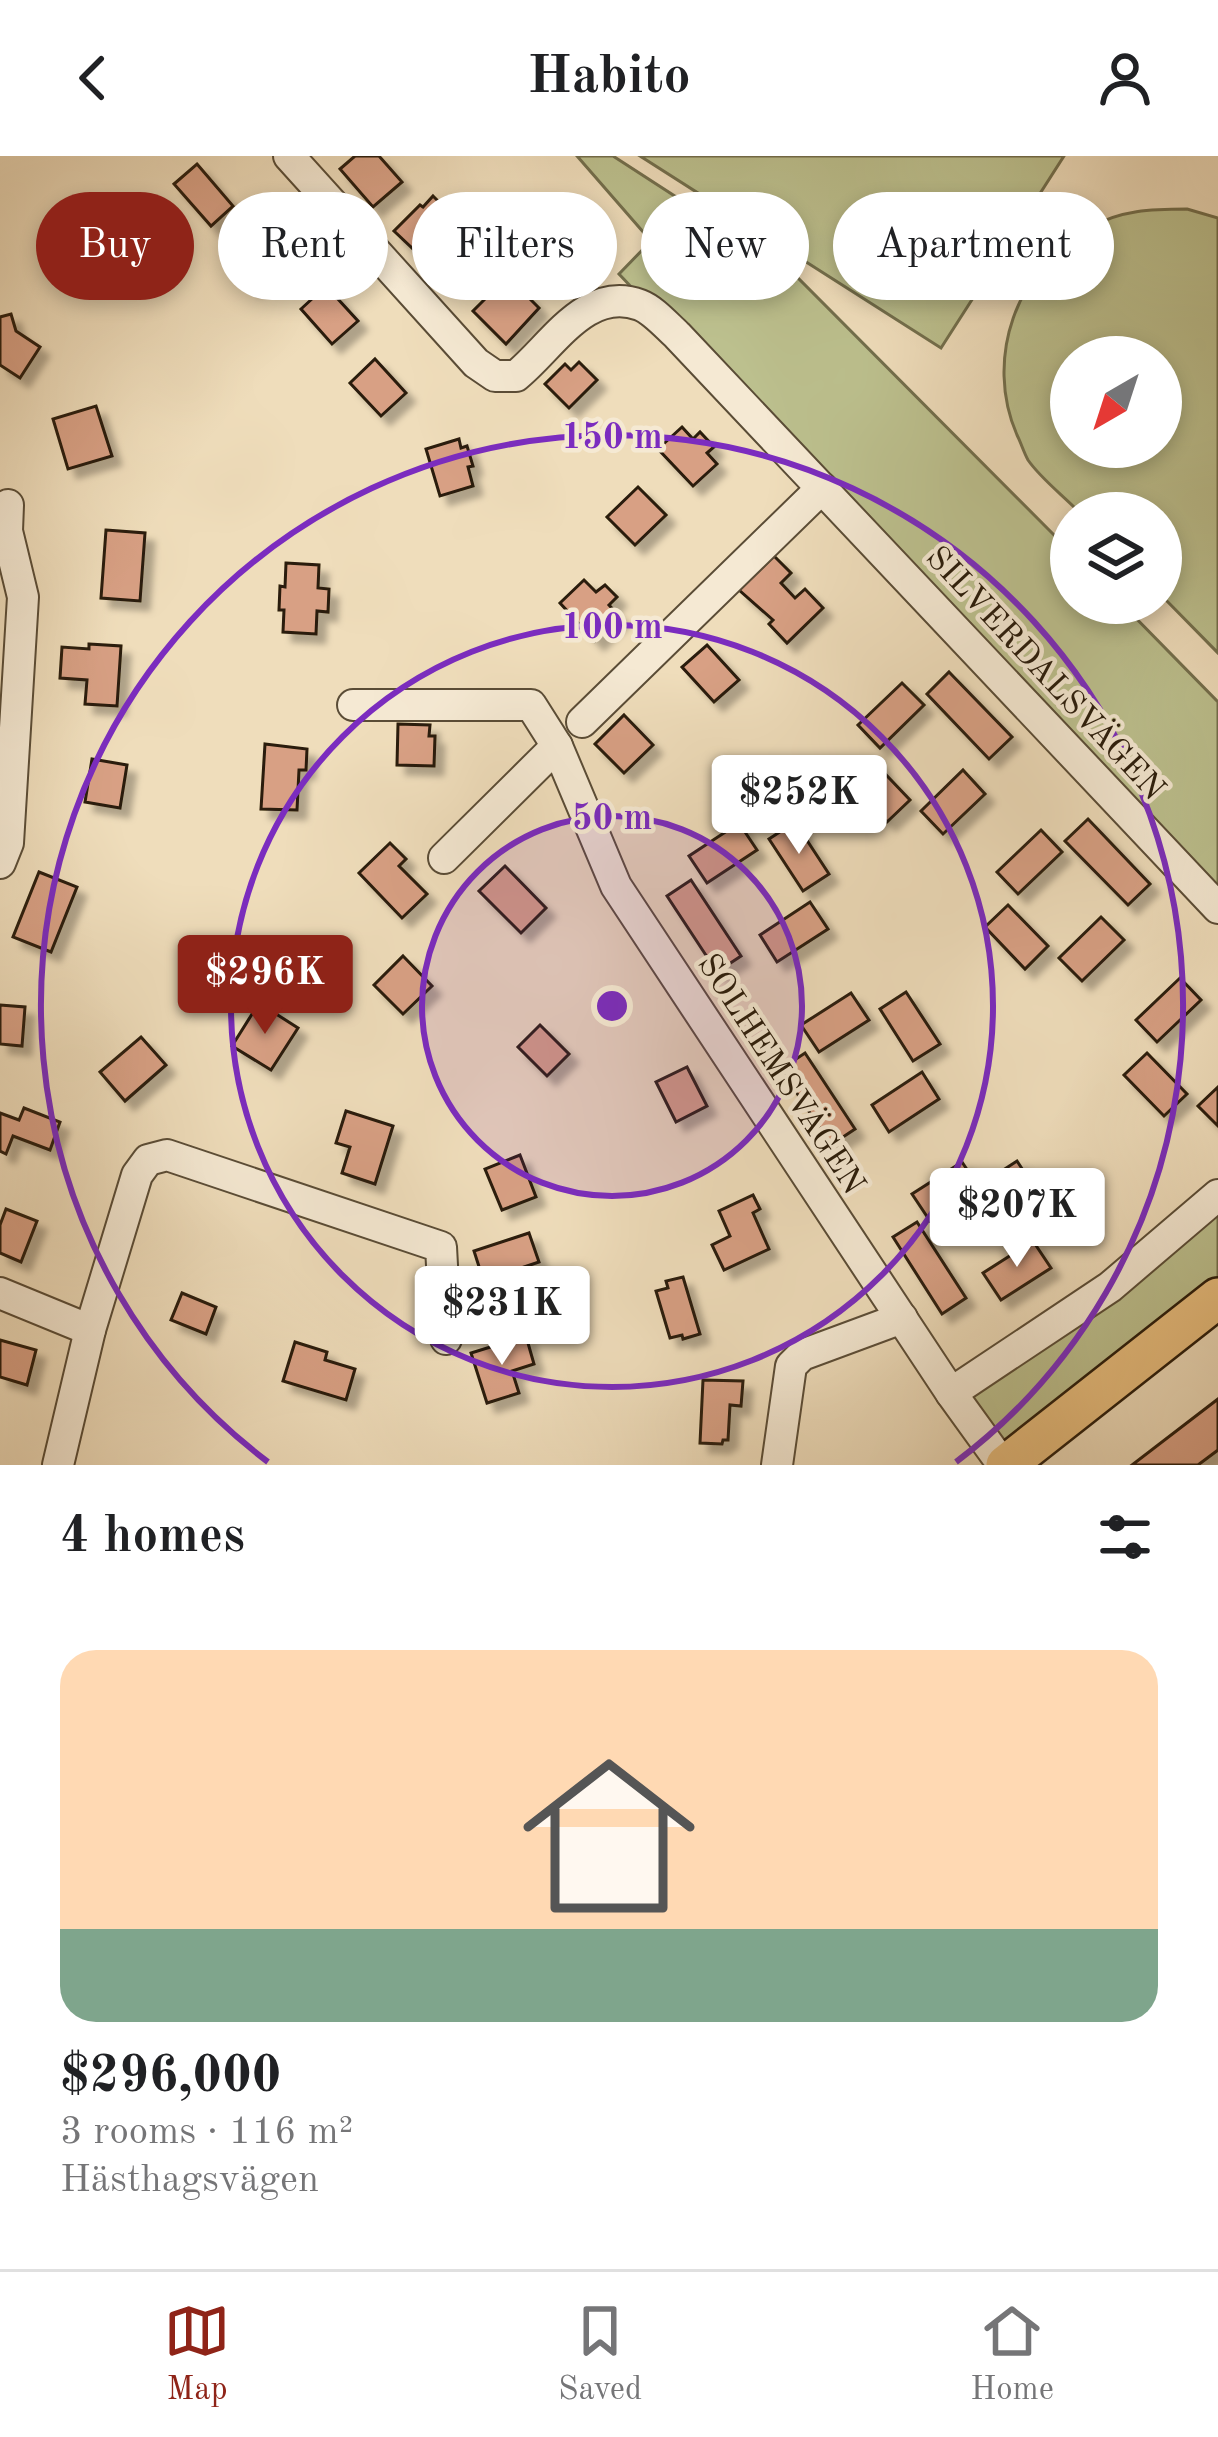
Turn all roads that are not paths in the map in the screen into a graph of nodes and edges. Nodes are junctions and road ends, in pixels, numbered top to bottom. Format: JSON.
{"nodes":[{"id":1,"x":289,"y":156,"type":"edge"},
{"id":2,"x":822,"y":488,"type":"junction"},
{"id":3,"x":8,"y":505,"type":"dead end"},
{"id":4,"x":353,"y":705,"type":"dead end"},
{"id":5,"x":582,"y":722,"type":"dead end"},
{"id":6,"x":557,"y":746,"type":"junction"},
{"id":7,"x":444,"y":858,"type":"dead end"},
{"id":8,"x":0,"y":863,"type":"edge"},
{"id":9,"x":1218,"y":908,"type":"edge"},
{"id":10,"x":1218,"y":1195,"type":"edge"},
{"id":11,"x":0,"y":1293,"type":"edge"},
{"id":12,"x":1218,"y":1298,"type":"edge"},
{"id":13,"x":902,"y":1318,"type":"junction"},
{"id":14,"x":90,"y":1330,"type":"junction"},
{"id":15,"x":446,"y":1339,"type":"dead end"},
{"id":16,"x":951,"y":1393,"type":"junction"},
{"id":17,"x":58,"y":1465,"type":"edge"},
{"id":18,"x":777,"y":1465,"type":"edge"},
{"id":19,"x":1004,"y":1465,"type":"edge"}],
"edges":[{"from":1,"to":2,"type":"street","name":"SILVERDALSVÄGEN"},
{"from":2,"to":5,"type":"street"},
{"from":2,"to":9,"type":"street","name":"SILVERDALSVÄGEN"},
{"from":3,"to":8,"type":"street"},
{"from":4,"to":6,"type":"street","name":"SOLHEMSVÄGEN"},
{"from":6,"to":7,"type":"street"},
{"from":6,"to":13,"type":"street","name":"SOLHEMSVÄGEN"},
{"from":10,"to":16,"type":"street"},
{"from":11,"to":14,"type":"street"},
{"from":12,"to":19,"type":"main road"},
{"from":13,"to":16,"type":"street","name":"SOLHEMSVÄGEN"},
{"from":13,"to":18,"type":"street"},
{"from":14,"to":15,"type":"street"},
{"from":14,"to":17,"type":"street"},
{"from":16,"to":19,"type":"street","name":"SOLHEMSVÄGEN"}]}
